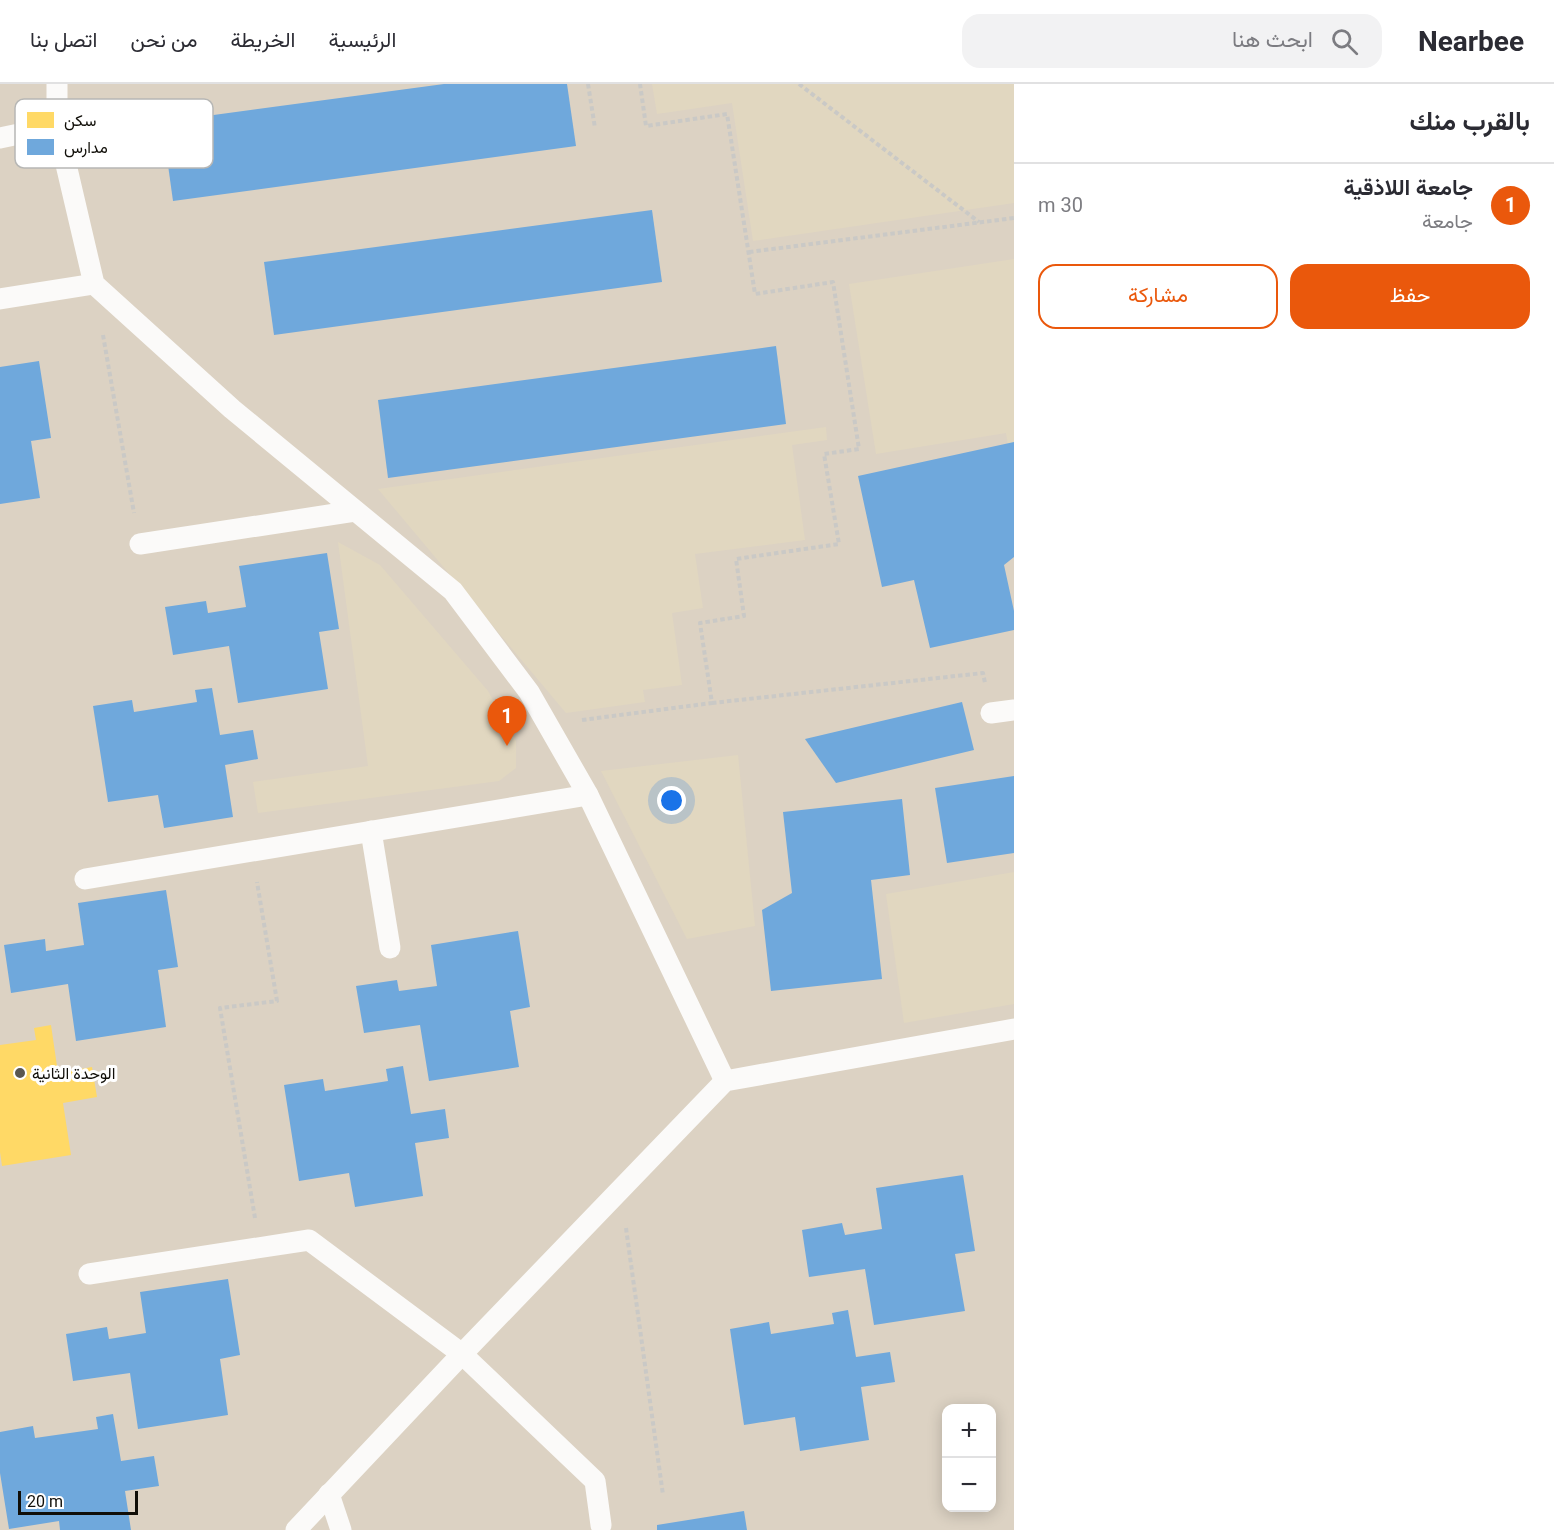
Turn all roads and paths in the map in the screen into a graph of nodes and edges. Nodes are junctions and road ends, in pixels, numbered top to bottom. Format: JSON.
{"nodes":[{"id":1,"x":588,"y":84,"type":"edge"},
{"id":2,"x":640,"y":84,"type":"edge"},
{"id":3,"x":799,"y":84,"type":"edge"},
{"id":4,"x":595,"y":128,"type":"dead end"},
{"id":5,"x":15,"y":135,"type":"edge"},
{"id":6,"x":0,"y":138,"type":"edge"},
{"id":7,"x":67,"y":168,"type":"edge"},
{"id":8,"x":1014,"y":218,"type":"edge"},
{"id":9,"x":979,"y":222,"type":"junction"},
{"id":10,"x":749,"y":252,"type":"junction"},
{"id":11,"x":94,"y":284,"type":"junction"},
{"id":12,"x":0,"y":299,"type":"edge"},
{"id":13,"x":355,"y":511,"type":"junction"},
{"id":14,"x":140,"y":543,"type":"joint"},
{"id":15,"x":712,"y":704,"type":"junction"},
{"id":16,"x":1014,"y":710,"type":"edge"},
{"id":17,"x":991,"y":713,"type":"joint"},
{"id":18,"x":547,"y":724,"type":"junction"},
{"id":19,"x":588,"y":795,"type":"junction"},
{"id":20,"x":371,"y":831,"type":"junction"},
{"id":21,"x":251,"y":851,"type":"junction"},
{"id":22,"x":85,"y":879,"type":"dead end"},
{"id":23,"x":390,"y":948,"type":"dead end"},
{"id":24,"x":1014,"y":1029,"type":"edge"},
{"id":25,"x":725,"y":1081,"type":"junction"},
{"id":26,"x":621,"y":1189,"type":"junction"},
{"id":27,"x":260,"y":1247,"type":"junction"},
{"id":28,"x":89,"y":1274,"type":"dead end"},
{"id":29,"x":462,"y":1354,"type":"junction"},
{"id":30,"x":329,"y":1494,"type":"junction"},
{"id":31,"x":663,"y":1495,"type":"dead end"},
{"id":32,"x":601,"y":1525,"type":"dead end"},
{"id":33,"x":296,"y":1530,"type":"edge"},
{"id":34,"x":341,"y":1530,"type":"edge"}],
"edges":[{"from":1,"to":4,"type":"path"},
{"from":2,"to":10,"type":"path"},
{"from":3,"to":9,"type":"path"},
{"from":5,"to":6,"type":"lane"},
{"from":7,"to":11,"type":"lane"},
{"from":8,"to":9,"type":"path"},
{"from":9,"to":10,"type":"path"},
{"from":10,"to":15,"type":"path"},
{"from":11,"to":12,"type":"lane"},
{"from":11,"to":13,"type":"lane"},
{"from":11,"to":14,"type":"path"},
{"from":13,"to":14,"type":"lane"},
{"from":13,"to":18,"type":"lane"},
{"from":15,"to":17,"type":"path"},
{"from":15,"to":18,"type":"path"},
{"from":16,"to":17,"type":"lane"},
{"from":18,"to":19,"type":"lane"},
{"from":19,"to":20,"type":"lane"},
{"from":19,"to":25,"type":"lane"},
{"from":20,"to":21,"type":"lane"},
{"from":20,"to":23,"type":"lane"},
{"from":21,"to":22,"type":"lane"},
{"from":21,"to":27,"type":"path"},
{"from":24,"to":25,"type":"lane"},
{"from":25,"to":26,"type":"lane"},
{"from":26,"to":29,"type":"lane"},
{"from":26,"to":31,"type":"path"},
{"from":27,"to":28,"type":"lane"},
{"from":27,"to":29,"type":"lane"},
{"from":29,"to":30,"type":"lane"},
{"from":29,"to":32,"type":"lane"},
{"from":30,"to":33,"type":"lane"},
{"from":30,"to":34,"type":"lane"}]}
